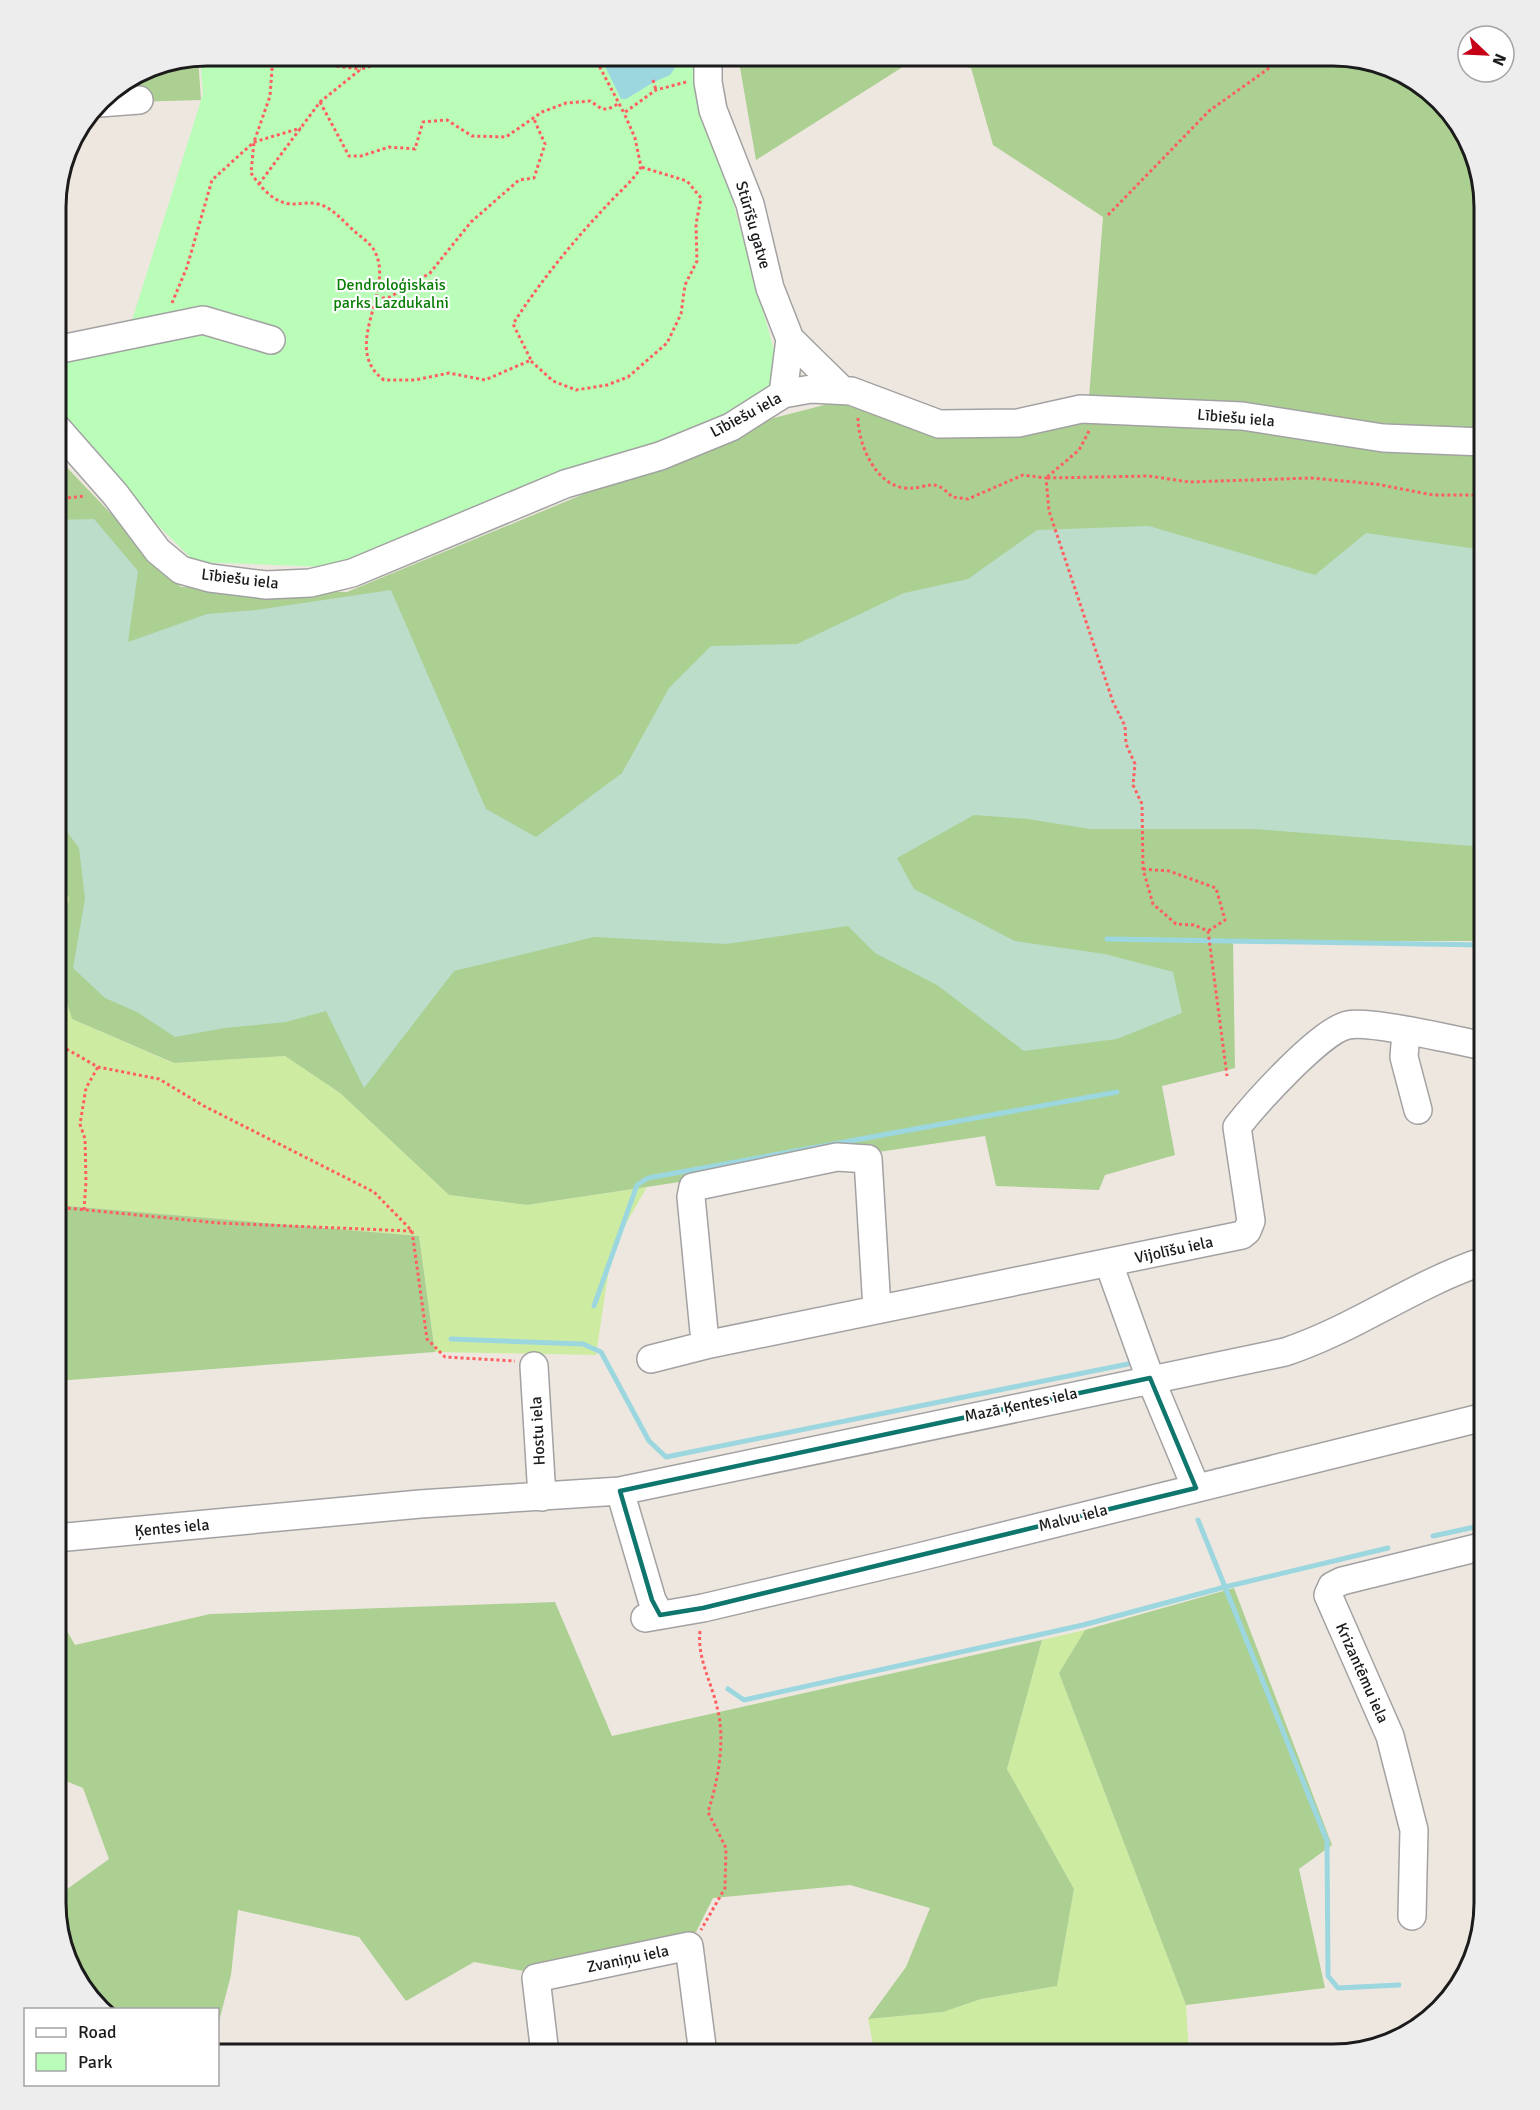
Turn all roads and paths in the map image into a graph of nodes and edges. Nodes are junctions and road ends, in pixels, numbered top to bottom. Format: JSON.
{"nodes":[{"id":1,"x":272,"y":66,"type":"edge"},
{"id":2,"x":334,"y":66,"type":"edge"},
{"id":3,"x":371,"y":66,"type":"edge"},
{"id":4,"x":599,"y":66,"type":"edge"},
{"id":5,"x":708,"y":66,"type":"edge"},
{"id":6,"x":1272,"y":66,"type":"edge"},
{"id":7,"x":361,"y":69,"type":"junction"},
{"id":8,"x":653,"y":80,"type":"dead end"},
{"id":9,"x":708,"y":82,"type":"junction"},
{"id":10,"x":657,"y":90,"type":"junction"},
{"id":11,"x":139,"y":100,"type":"dead end"},
{"id":12,"x":113,"y":102,"type":"edge"},
{"id":13,"x":320,"y":102,"type":"junction"},
{"id":14,"x":618,"y":104,"type":"junction"},
{"id":15,"x":624,"y":113,"type":"junction"},
{"id":16,"x":533,"y":117,"type":"junction"},
{"id":17,"x":301,"y":128,"type":"junction"},
{"id":18,"x":254,"y":142,"type":"junction"},
{"id":19,"x":641,"y":167,"type":"junction"},
{"id":20,"x":259,"y":184,"type":"junction"},
{"id":21,"x":1108,"y":215,"type":"dead end"},
{"id":22,"x":376,"y":299,"type":"junction"},
{"id":23,"x":144,"y":333,"type":"junction"},
{"id":24,"x":790,"y":339,"type":"junction"},
{"id":25,"x":271,"y":340,"type":"dead end"},
{"id":26,"x":66,"y":348,"type":"edge"},
{"id":27,"x":531,"y":360,"type":"junction"},
{"id":28,"x":854,"y":393,"type":"junction"},
{"id":29,"x":783,"y":394,"type":"junction"},
{"id":30,"x":1099,"y":410,"type":"junction"},
{"id":31,"x":66,"y":439,"type":"edge"},
{"id":32,"x":1474,"y":441,"type":"edge"},
{"id":33,"x":1046,"y":478,"type":"junction"},
{"id":34,"x":1474,"y":495,"type":"edge"},
{"id":35,"x":1143,"y":869,"type":"junction"},
{"id":36,"x":1208,"y":933,"type":"junction"},
{"id":37,"x":1406,"y":1032,"type":"junction"},
{"id":38,"x":1474,"y":1044,"type":"edge"},
{"id":39,"x":66,"y":1049,"type":"edge"},
{"id":40,"x":98,"y":1067,"type":"junction"},
{"id":41,"x":1227,"y":1076,"type":"dead end"},
{"id":42,"x":1418,"y":1110,"type":"dead end"},
{"id":43,"x":66,"y":1209,"type":"edge"},
{"id":44,"x":84,"y":1210,"type":"junction"},
{"id":45,"x":412,"y":1231,"type":"junction"},
{"id":46,"x":1109,"y":1264,"type":"junction"},
{"id":47,"x":1474,"y":1266,"type":"edge"},
{"id":48,"x":877,"y":1309,"type":"junction"},
{"id":49,"x":711,"y":1344,"type":"junction"},
{"id":50,"x":651,"y":1359,"type":"dead end"},
{"id":51,"x":534,"y":1366,"type":"joint"},
{"id":52,"x":1150,"y":1378,"type":"junction"},
{"id":53,"x":1474,"y":1420,"type":"edge"},
{"id":54,"x":1196,"y":1488,"type":"junction"},
{"id":55,"x":620,"y":1491,"type":"junction"},
{"id":56,"x":542,"y":1497,"type":"junction"},
{"id":57,"x":66,"y":1537,"type":"edge"},
{"id":58,"x":1474,"y":1549,"type":"edge"},
{"id":59,"x":702,"y":1608,"type":"junction"},
{"id":60,"x":1412,"y":1916,"type":"dead end"},
{"id":61,"x":689,"y":1946,"type":"junction"},
{"id":62,"x":544,"y":2044,"type":"edge"},
{"id":63,"x":702,"y":2044,"type":"edge"}],
"edges":[{"from":1,"to":18,"type":"path"},
{"from":2,"to":7,"type":"path"},
{"from":3,"to":7,"type":"path"},
{"from":4,"to":14,"type":"path"},
{"from":5,"to":9,"type":"street","name":"Stūrīšu gatve"},
{"from":6,"to":21,"type":"path"},
{"from":7,"to":13,"type":"path"},
{"from":8,"to":10,"type":"path"},
{"from":9,"to":10,"type":"path"},
{"from":9,"to":24,"type":"street","name":"Stūrīšu gatve"},
{"from":10,"to":15,"type":"path"},
{"from":11,"to":12,"type":"street"},
{"from":13,"to":16,"type":"path"},
{"from":13,"to":17,"type":"path"},
{"from":14,"to":15,"type":"path"},
{"from":14,"to":16,"type":"path"},
{"from":15,"to":19,"type":"path"},
{"from":16,"to":22,"type":"path"},
{"from":17,"to":18,"type":"path"},
{"from":17,"to":20,"type":"path"},
{"from":18,"to":20,"type":"path"},
{"from":18,"to":23,"type":"path"},
{"from":19,"to":27,"type":"path"},
{"from":19,"to":27,"type":"path"},
{"from":20,"to":22,"type":"path"},
{"from":22,"to":27,"type":"path"},
{"from":23,"to":25,"type":"street"},
{"from":23,"to":26,"type":"street"},
{"from":24,"to":28,"type":"street"},
{"from":24,"to":29,"type":"street","name":"Stūrīšu gatve"},
{"from":28,"to":29,"type":"street","name":"Lībiešu iela"},
{"from":28,"to":30,"type":"street","name":"Lībiešu iela"},
{"from":28,"to":33,"type":"path"},
{"from":29,"to":31,"type":"street","name":"Lībiešu iela"},
{"from":30,"to":32,"type":"street","name":"Lībiešu iela"},
{"from":30,"to":33,"type":"path"},
{"from":33,"to":34,"type":"path"},
{"from":33,"to":35,"type":"path"},
{"from":35,"to":36,"type":"path"},
{"from":35,"to":36,"type":"path"},
{"from":36,"to":41,"type":"path"},
{"from":37,"to":38,"type":"street","name":"Vijolīšu iela"},
{"from":37,"to":42,"type":"street"},
{"from":37,"to":46,"type":"street","name":"Vijolīšu iela"},
{"from":39,"to":40,"type":"path"},
{"from":40,"to":44,"type":"path"},
{"from":40,"to":45,"type":"path"},
{"from":43,"to":44,"type":"path"},
{"from":44,"to":45,"type":"path"},
{"from":45,"to":51,"type":"path"},
{"from":46,"to":48,"type":"street","name":"Vijolīšu iela"},
{"from":46,"to":52,"type":"street"},
{"from":47,"to":52,"type":"street","name":"Mazā Ķentes iela"},
{"from":48,"to":49,"type":"street","name":"Vijolīšu iela"},
{"from":48,"to":49,"type":"street"},
{"from":49,"to":50,"type":"street","name":"Vijolīšu iela"},
{"from":51,"to":56,"type":"street","name":"Hostu iela"},
{"from":52,"to":54,"type":"street"},
{"from":52,"to":55,"type":"street","name":"Mazā Ķentes iela"},
{"from":53,"to":54,"type":"street","name":"Malvu iela"},
{"from":54,"to":59,"type":"street","name":"Malvu iela"},
{"from":55,"to":56,"type":"street","name":"Mazā Ķentes iela"},
{"from":55,"to":59,"type":"street","name":"Malvu iela"},
{"from":56,"to":57,"type":"street","name":"Ķentes iela"},
{"from":58,"to":60,"type":"street","name":"Krizantēmu iela"},
{"from":59,"to":61,"type":"path"},
{"from":61,"to":62,"type":"street","name":"Zvaniņu iela"},
{"from":61,"to":63,"type":"street","name":"Zvaniņu iela"}]}
